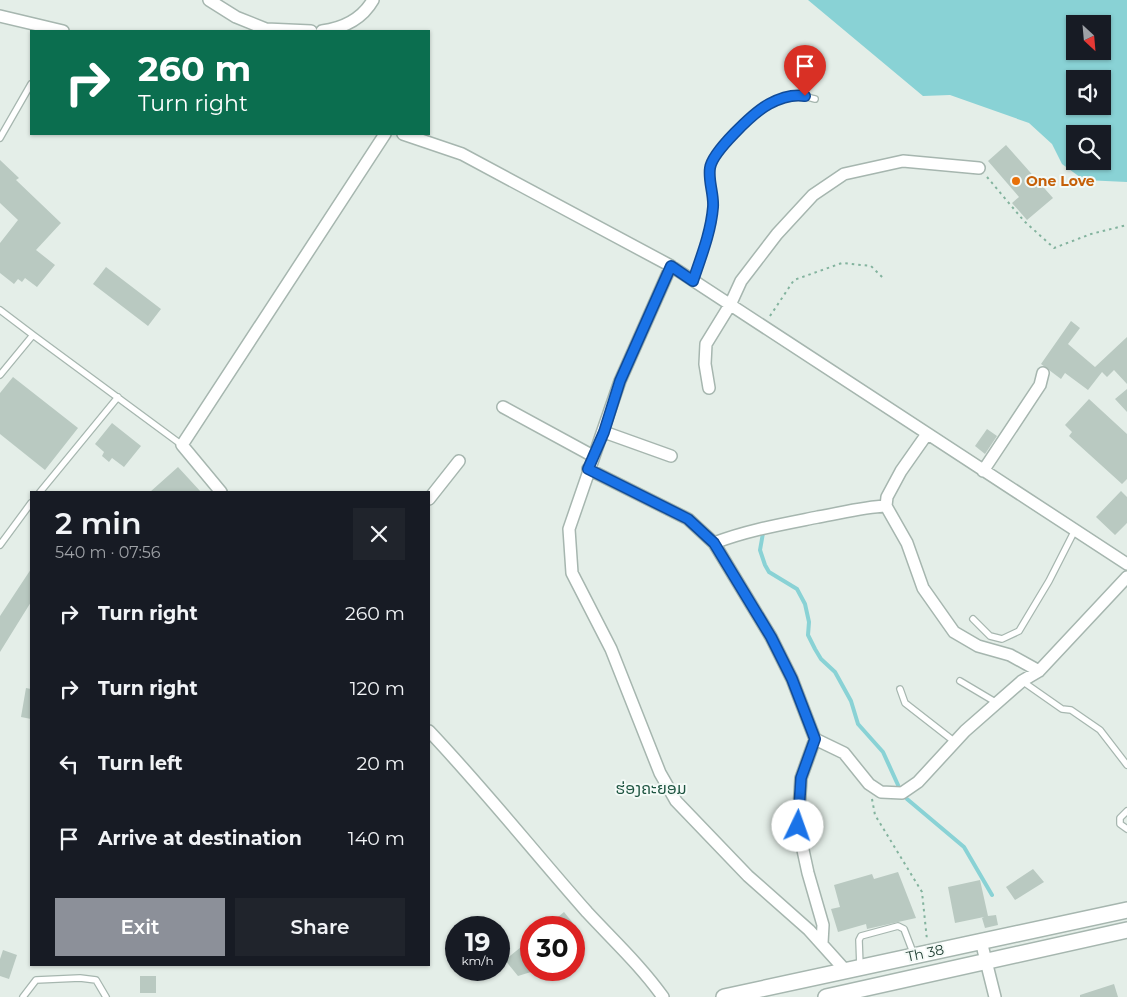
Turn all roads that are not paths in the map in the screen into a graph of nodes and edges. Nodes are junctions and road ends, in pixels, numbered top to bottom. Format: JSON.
{"nodes":[{"id":1,"x":209,"y":0,"type":"edge"},
{"id":2,"x":374,"y":0,"type":"edge"},
{"id":3,"x":0,"y":16,"type":"edge"},
{"id":4,"x":58,"y":30,"type":"edge"},
{"id":5,"x":266,"y":30,"type":"edge"},
{"id":6,"x":330,"y":30,"type":"edge"},
{"id":7,"x":30,"y":86,"type":"edge"},
{"id":8,"x":815,"y":99,"type":"dead end"},
{"id":9,"x":384,"y":135,"type":"edge"},
{"id":10,"x":406,"y":135,"type":"edge"},
{"id":11,"x":0,"y":138,"type":"edge"},
{"id":12,"x":979,"y":168,"type":"road end"},
{"id":13,"x":671,"y":266,"type":"junction"},
{"id":14,"x":693,"y":281,"type":"junction"},
{"id":15,"x":730,"y":305,"type":"junction"},
{"id":16,"x":0,"y":310,"type":"edge"},
{"id":17,"x":33,"y":335,"type":"junction"},
{"id":18,"x":1042,"y":373,"type":"dead end"},
{"id":19,"x":0,"y":375,"type":"edge"},
{"id":20,"x":709,"y":388,"type":"dead end"},
{"id":21,"x":118,"y":397,"type":"junction"},
{"id":22,"x":503,"y":407,"type":"dead end"},
{"id":23,"x":604,"y":432,"type":"junction"},
{"id":24,"x":927,"y":434,"type":"junction"},
{"id":25,"x":182,"y":445,"type":"junction"},
{"id":26,"x":593,"y":456,"type":"junction"},
{"id":27,"x":671,"y":456,"type":"dead end"},
{"id":28,"x":459,"y":461,"type":"dead end"},
{"id":29,"x":588,"y":469,"type":"junction"},
{"id":30,"x":983,"y":471,"type":"junction"},
{"id":31,"x":41,"y":491,"type":"edge"},
{"id":32,"x":220,"y":491,"type":"edge"},
{"id":33,"x":430,"y":499,"type":"edge"},
{"id":34,"x":30,"y":504,"type":"edge"},
{"id":35,"x":886,"y":506,"type":"junction"},
{"id":36,"x":1075,"y":530,"type":"junction"},
{"id":37,"x":714,"y":543,"type":"junction"},
{"id":38,"x":0,"y":544,"type":"edge"},
{"id":39,"x":1127,"y":564,"type":"edge"},
{"id":40,"x":1127,"y":577,"type":"edge"},
{"id":41,"x":973,"y":619,"type":"dead end"},
{"id":42,"x":1039,"y":671,"type":"junction"},
{"id":43,"x":960,"y":681,"type":"dead end"},
{"id":44,"x":1022,"y":681,"type":"junction"},
{"id":45,"x":900,"y":689,"type":"dead end"},
{"id":46,"x":997,"y":703,"type":"junction"},
{"id":47,"x":430,"y":732,"type":"edge"},
{"id":48,"x":815,"y":739,"type":"junction"},
{"id":49,"x":955,"y":742,"type":"junction"},
{"id":50,"x":1127,"y":765,"type":"edge"},
{"id":51,"x":1127,"y":811,"type":"edge"},
{"id":52,"x":1127,"y":829,"type":"edge"},
{"id":53,"x":1127,"y":910,"type":"edge"},
{"id":54,"x":1127,"y":930,"type":"edge"},
{"id":55,"x":981,"y":941,"type":"junction"},
{"id":56,"x":822,"y":943,"type":"junction"},
{"id":57,"x":921,"y":954,"type":"junction"},
{"id":58,"x":986,"y":961,"type":"junction"},
{"id":59,"x":860,"y":967,"type":"junction"},
{"id":60,"x":845,"y":970,"type":"junction"},
{"id":61,"x":23,"y":997,"type":"edge"},
{"id":62,"x":106,"y":997,"type":"edge"},
{"id":63,"x":663,"y":997,"type":"edge"},
{"id":64,"x":724,"y":997,"type":"edge"},
{"id":65,"x":826,"y":997,"type":"edge"},
{"id":66,"x":995,"y":997,"type":"edge"}],
"edges":[{"from":1,"to":5,"type":"street"},
{"from":2,"to":6,"type":"street"},
{"from":3,"to":4,"type":"street"},
{"from":7,"to":11,"type":"lane"},
{"from":8,"to":14,"type":"lane"},
{"from":9,"to":25,"type":"street"},
{"from":10,"to":13,"type":"street"},
{"from":12,"to":15,"type":"street"},
{"from":13,"to":14,"type":"street"},
{"from":13,"to":23,"type":"street"},
{"from":14,"to":15,"type":"street"},
{"from":15,"to":20,"type":"street"},
{"from":15,"to":24,"type":"street"},
{"from":16,"to":17,"type":"lane"},
{"from":17,"to":19,"type":"lane"},
{"from":17,"to":21,"type":"lane"},
{"from":18,"to":30,"type":"street"},
{"from":21,"to":25,"type":"lane"},
{"from":21,"to":31,"type":"lane"},
{"from":22,"to":26,"type":"street"},
{"from":23,"to":26,"type":"street"},
{"from":23,"to":27,"type":"street"},
{"from":24,"to":30,"type":"street"},
{"from":24,"to":35,"type":"street"},
{"from":25,"to":32,"type":"street"},
{"from":26,"to":29,"type":"street"},
{"from":28,"to":33,"type":"street"},
{"from":29,"to":37,"type":"street"},
{"from":29,"to":56,"type":"street"},
{"from":30,"to":36,"type":"street"},
{"from":34,"to":38,"type":"lane"},
{"from":35,"to":37,"type":"street"},
{"from":35,"to":42,"type":"street"},
{"from":36,"to":39,"type":"street"},
{"from":36,"to":41,"type":"lane"},
{"from":37,"to":48,"type":"street"},
{"from":40,"to":42,"type":"street"},
{"from":42,"to":44,"type":"street"},
{"from":43,"to":46,"type":"lane"},
{"from":44,"to":46,"type":"street"},
{"from":44,"to":50,"type":"lane"},
{"from":45,"to":49,"type":"lane"},
{"from":46,"to":49,"type":"street"},
{"from":47,"to":63,"type":"street"},
{"from":48,"to":49,"type":"street"},
{"from":48,"to":56,"type":"street"},
{"from":51,"to":52,"type":"lane"},
{"from":53,"to":55,"type":"street","name":"Th 38"},
{"from":54,"to":58,"type":"street","name":"Th 38"},
{"from":55,"to":57,"type":"street","name":"Th 38"},
{"from":55,"to":58,"type":"street"},
{"from":56,"to":60,"type":"street"},
{"from":57,"to":59,"type":"street","name":"Th 38"},
{"from":57,"to":59,"type":"lane"},
{"from":58,"to":65,"type":"street","name":"Th 38"},
{"from":58,"to":66,"type":"street"},
{"from":59,"to":60,"type":"street","name":"Th 38"},
{"from":60,"to":64,"type":"street","name":"Th 38"},
{"from":61,"to":62,"type":"lane"}]}
